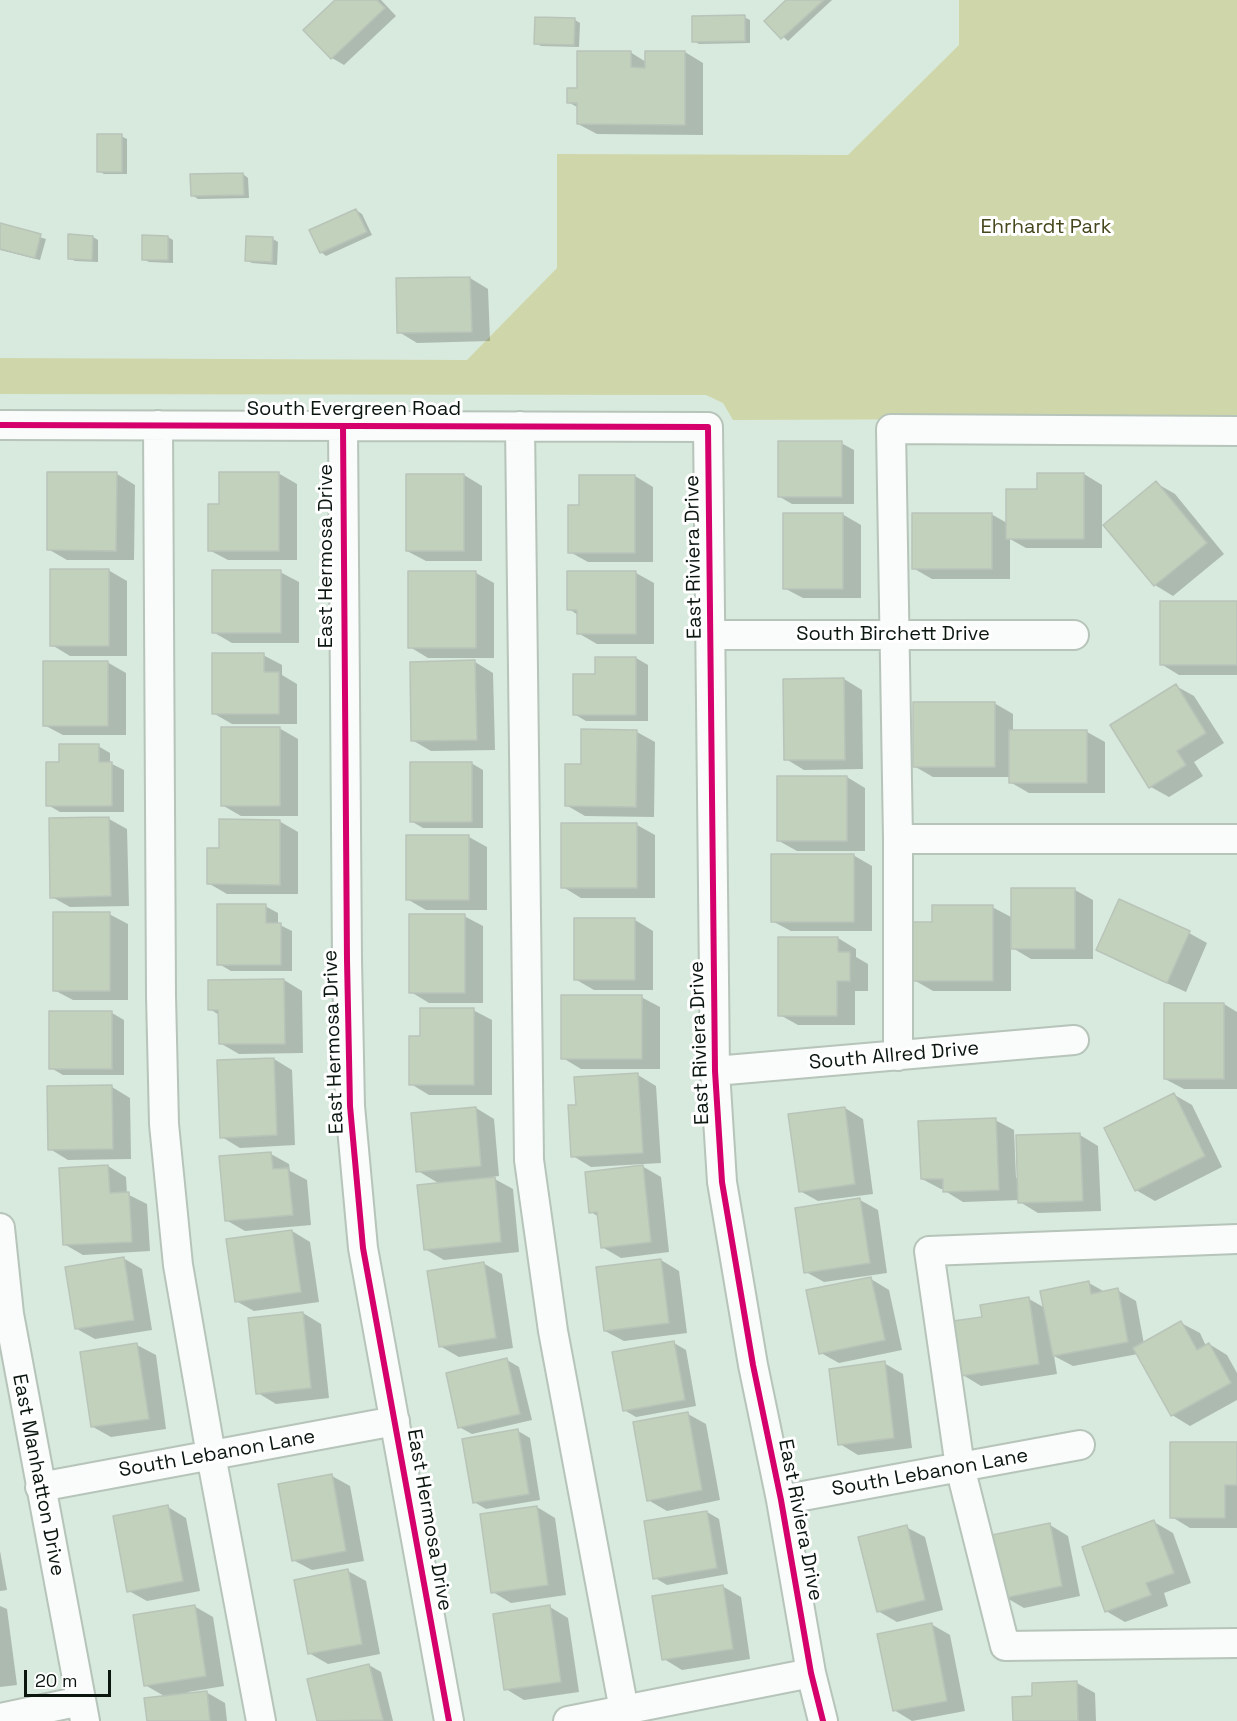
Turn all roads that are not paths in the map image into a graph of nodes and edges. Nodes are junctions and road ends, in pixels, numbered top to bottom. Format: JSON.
{"nodes":[{"id":1,"x":0,"y":425,"type":"edge"},
{"id":2,"x":158,"y":425,"type":"junction"},
{"id":3,"x":343,"y":426,"type":"junction"},
{"id":4,"x":520,"y":426,"type":"junction"},
{"id":5,"x":708,"y":427,"type":"joint"},
{"id":6,"x":1237,"y":431,"type":"edge"},
{"id":7,"x":711,"y":635,"type":"junction"},
{"id":8,"x":895,"y":635,"type":"junction"},
{"id":9,"x":1074,"y":635,"type":"dead end"},
{"id":10,"x":898,"y":839,"type":"junction"},
{"id":11,"x":1237,"y":839,"type":"edge"},
{"id":12,"x":1074,"y":1040,"type":"dead end"},
{"id":13,"x":898,"y":1056,"type":"junction"},
{"id":14,"x":715,"y":1071,"type":"junction"},
{"id":15,"x":0,"y":1228,"type":"edge"},
{"id":16,"x":1237,"y":1239,"type":"edge"},
{"id":17,"x":395,"y":1421,"type":"junction"},
{"id":18,"x":1080,"y":1445,"type":"dead end"},
{"id":19,"x":211,"y":1455,"type":"junction"},
{"id":20,"x":960,"y":1467,"type":"junction"},
{"id":21,"x":40,"y":1487,"type":"junction"},
{"id":22,"x":781,"y":1500,"type":"junction"},
{"id":23,"x":1237,"y":1643,"type":"edge"},
{"id":24,"x":812,"y":1674,"type":"junction"},
{"id":25,"x":83,"y":1711,"type":"edge"},
{"id":26,"x":625,"y":1715,"type":"edge"},
{"id":27,"x":0,"y":1718,"type":"edge"},
{"id":28,"x":261,"y":1721,"type":"edge"},
{"id":29,"x":449,"y":1721,"type":"edge"},
{"id":30,"x":568,"y":1721,"type":"edge"},
{"id":31,"x":823,"y":1721,"type":"edge"}],
"edges":[{"from":1,"to":2,"type":"street","name":"South Evergreen Road"},
{"from":2,"to":3,"type":"street","name":"South Evergreen Road"},
{"from":2,"to":19,"type":"street"},
{"from":3,"to":4,"type":"street","name":"South Evergreen Road"},
{"from":3,"to":17,"type":"street","name":"East Hermosa Drive"},
{"from":4,"to":5,"type":"street","name":"South Evergreen Road"},
{"from":4,"to":26,"type":"street"},
{"from":5,"to":7,"type":"street","name":"East Riviera Drive"},
{"from":6,"to":8,"type":"street"},
{"from":7,"to":8,"type":"street","name":"South Birchett Drive"},
{"from":7,"to":14,"type":"street","name":"East Riviera Drive"},
{"from":8,"to":9,"type":"street","name":"South Birchett Drive"},
{"from":8,"to":10,"type":"street"},
{"from":10,"to":11,"type":"street"},
{"from":10,"to":13,"type":"street"},
{"from":12,"to":13,"type":"street","name":"South Allred Drive"},
{"from":13,"to":14,"type":"street","name":"South Allred Drive"},
{"from":14,"to":22,"type":"street","name":"East Riviera Drive"},
{"from":15,"to":21,"type":"street","name":"East Manhatton Drive"},
{"from":16,"to":20,"type":"street"},
{"from":17,"to":19,"type":"street","name":"South Lebanon Lane"},
{"from":17,"to":29,"type":"street","name":"East Hermosa Drive"},
{"from":18,"to":20,"type":"street","name":"South Lebanon Lane"},
{"from":19,"to":21,"type":"street","name":"South Lebanon Lane"},
{"from":19,"to":28,"type":"street"},
{"from":20,"to":22,"type":"street","name":"South Lebanon Lane"},
{"from":20,"to":23,"type":"street"},
{"from":21,"to":25,"type":"street","name":"East Manhatton Drive"},
{"from":22,"to":24,"type":"street","name":"East Riviera Drive"},
{"from":24,"to":26,"type":"street"},
{"from":24,"to":31,"type":"street","name":"East Riviera Drive"},
{"from":25,"to":27,"type":"street"},
{"from":26,"to":30,"type":"street"}]}
